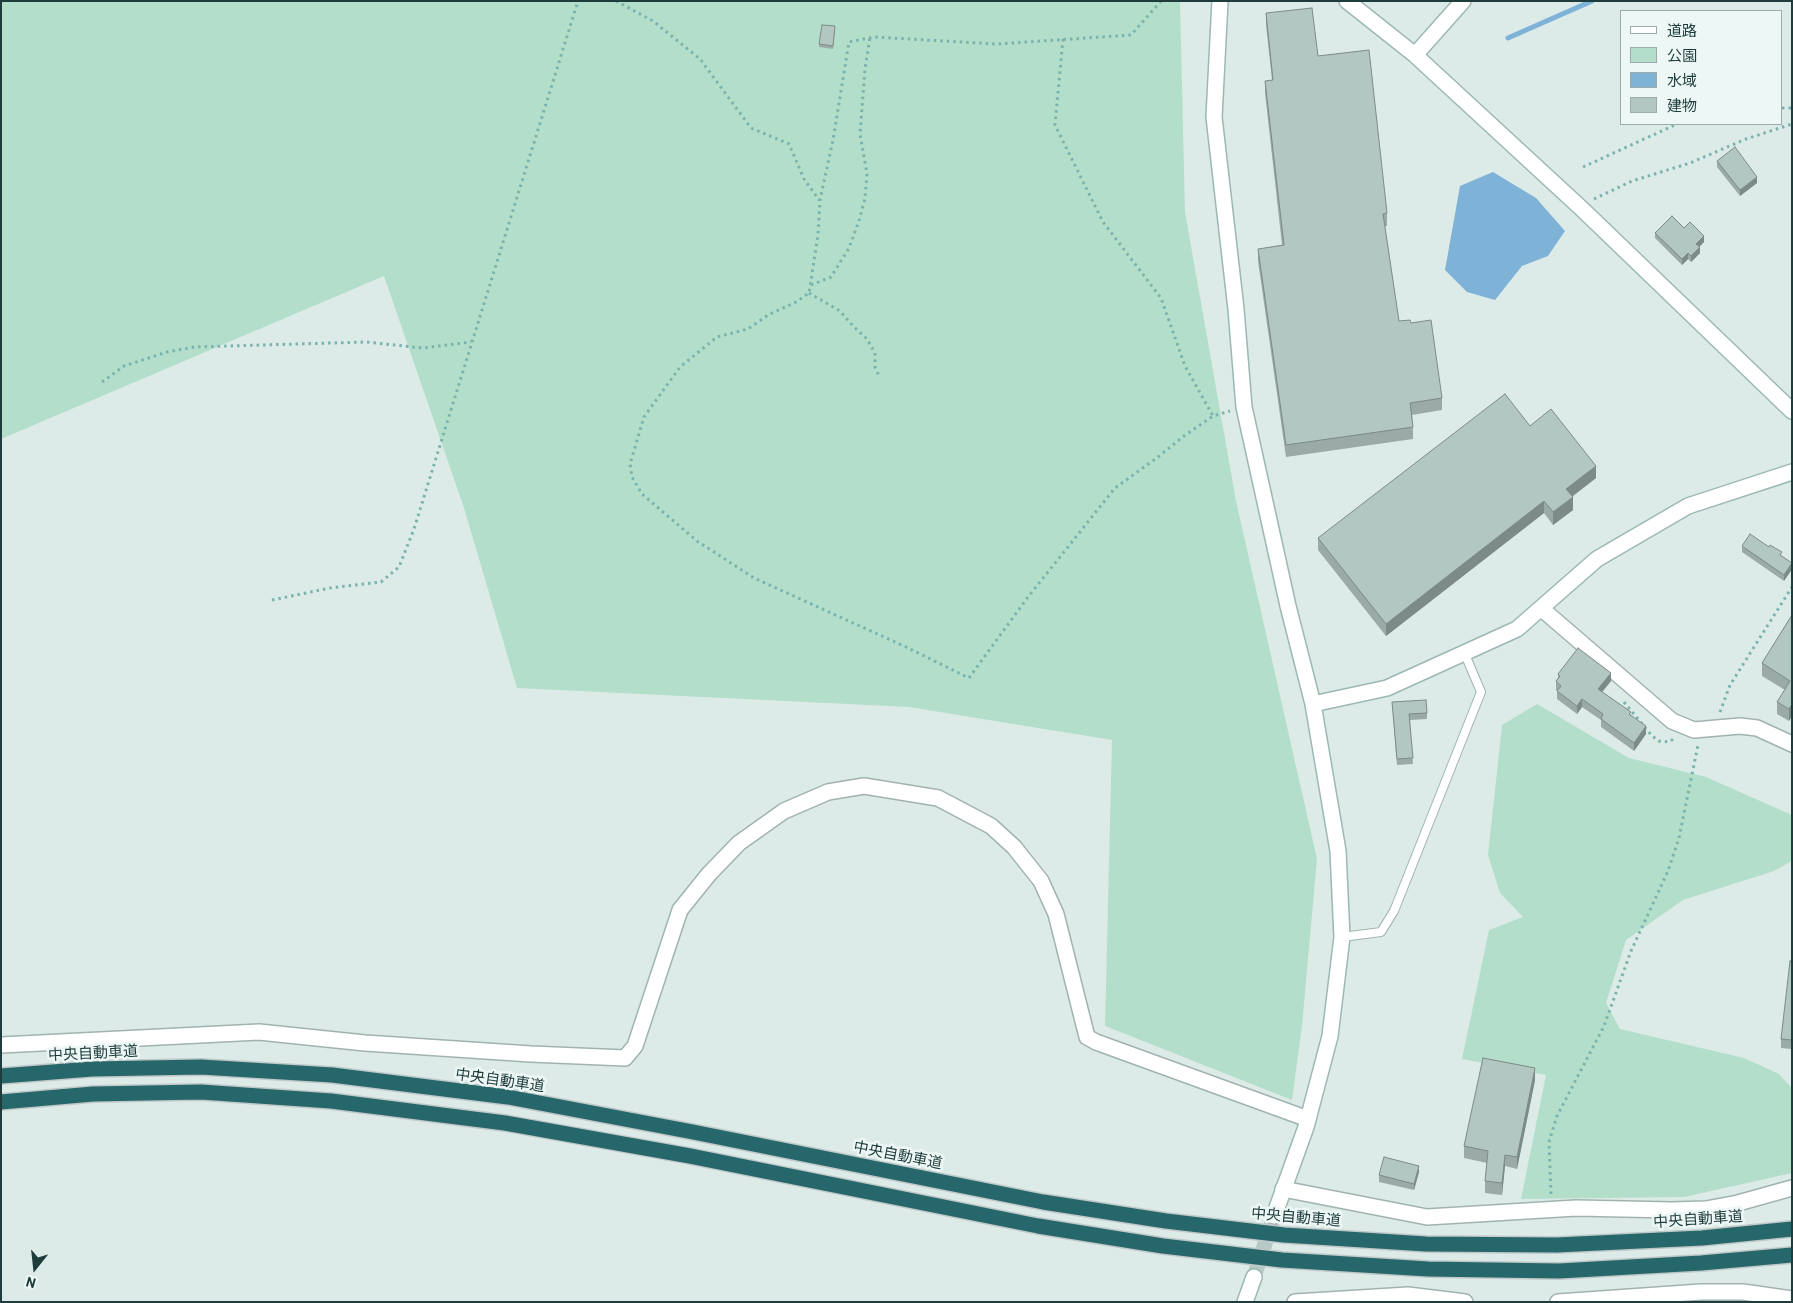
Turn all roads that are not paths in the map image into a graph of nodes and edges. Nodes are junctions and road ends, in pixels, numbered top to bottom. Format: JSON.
{"nodes":[{"id":1,"x":1220,"y":1,"type":"edge"},
{"id":2,"x":1347,"y":1,"type":"edge"},
{"id":3,"x":1463,"y":1,"type":"edge"},
{"id":4,"x":1415,"y":55,"type":"junction"},
{"id":5,"x":1792,"y":411,"type":"edge"},
{"id":6,"x":1792,"y":472,"type":"edge"},
{"id":7,"x":1542,"y":609,"type":"junction"},
{"id":8,"x":1464,"y":652,"type":"junction"},
{"id":9,"x":1313,"y":704,"type":"junction"},
{"id":10,"x":1792,"y":744,"type":"edge"},
{"id":11,"x":1342,"y":937,"type":"junction"},
{"id":12,"x":1,"y":1045,"type":"edge"},
{"id":13,"x":1,"y":1076,"type":"edge"},
{"id":14,"x":1,"y":1102,"type":"edge"},
{"id":15,"x":1308,"y":1119,"type":"junction"},
{"id":16,"x":1792,"y":1188,"type":"edge"},
{"id":17,"x":1283,"y":1189,"type":"junction"},
{"id":18,"x":1274,"y":1216,"type":"tunnel mouth"},
{"id":19,"x":1792,"y":1229,"type":"edge"},
{"id":20,"x":1792,"y":1255,"type":"edge"},
{"id":21,"x":1254,"y":1277,"type":"tunnel mouth"},
{"id":22,"x":1792,"y":1299,"type":"edge"},
{"id":23,"x":1245,"y":1302,"type":"edge"},
{"id":24,"x":1294,"y":1302,"type":"edge"},
{"id":25,"x":1466,"y":1302,"type":"edge"},
{"id":26,"x":1558,"y":1302,"type":"edge"}],
"edges":[{"from":1,"to":9,"type":"street"},
{"from":2,"to":4,"type":"street"},
{"from":3,"to":4,"type":"street"},
{"from":4,"to":5,"type":"street"},
{"from":6,"to":7,"type":"street"},
{"from":7,"to":8,"type":"street"},
{"from":7,"to":10,"type":"street"},
{"from":8,"to":9,"type":"street"},
{"from":8,"to":11,"type":"lane"},
{"from":9,"to":11,"type":"street"},
{"from":11,"to":15,"type":"street"},
{"from":12,"to":15,"type":"street"},
{"from":13,"to":19,"type":"highway","name":"中央自動車道"},
{"from":14,"to":20,"type":"highway"},
{"from":15,"to":17,"type":"street"},
{"from":16,"to":17,"type":"street"},
{"from":17,"to":18,"type":"street"},
{"from":21,"to":23,"type":"street"},
{"from":22,"to":26,"type":"street"},
{"from":24,"to":25,"type":"street"}]}
